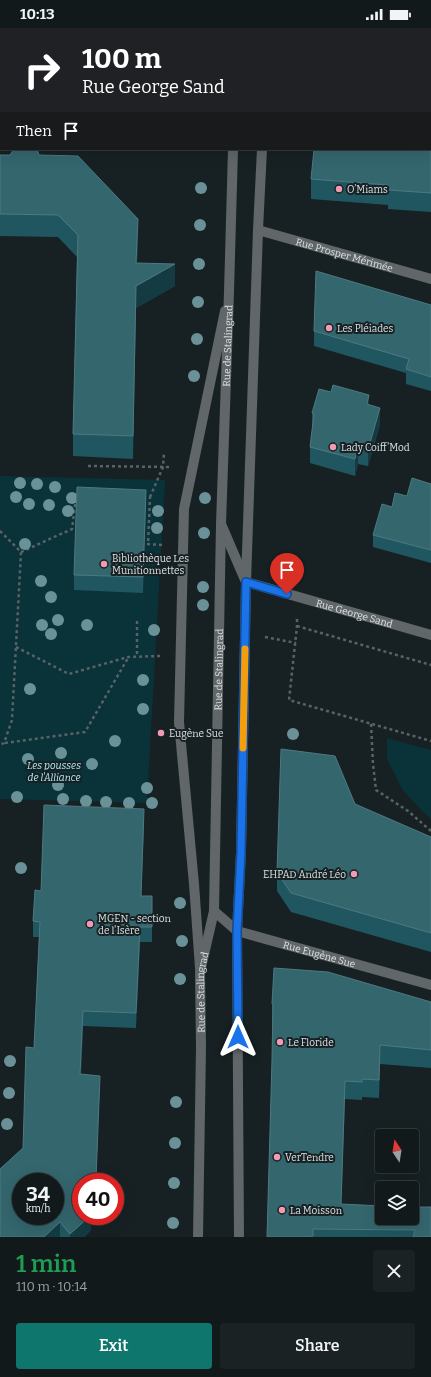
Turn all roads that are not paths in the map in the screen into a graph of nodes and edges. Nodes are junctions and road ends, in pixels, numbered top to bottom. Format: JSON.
{"nodes":[{"id":1,"x":233,"y":150,"type":"edge"},
{"id":2,"x":262,"y":150,"type":"edge"},
{"id":3,"x":258,"y":230,"type":"junction"},
{"id":4,"x":431,"y":279,"type":"edge"},
{"id":5,"x":230,"y":292,"type":"junction"},
{"id":6,"x":221,"y":524,"type":"junction"},
{"id":7,"x":246,"y":582,"type":"junction"},
{"id":8,"x":431,"y":636,"type":"edge"},
{"id":9,"x":214,"y":911,"type":"junction"},
{"id":10,"x":237,"y":931,"type":"junction"},
{"id":11,"x":200,"y":972,"type":"junction"},
{"id":12,"x":431,"y":985,"type":"edge"},
{"id":13,"x":198,"y":1237,"type":"edge"},
{"id":14,"x":239,"y":1237,"type":"edge"}],
"edges":[{"from":1,"to":5,"type":"street","name":"Rue de Stalingrad"},
{"from":2,"to":3,"type":"street"},
{"from":3,"to":4,"type":"street","name":"Rue Prosper Mérimée"},
{"from":3,"to":7,"type":"street"},
{"from":5,"to":6,"type":"street","name":"Rue de Stalingrad"},
{"from":5,"to":11,"type":"street"},
{"from":6,"to":7,"type":"street"},
{"from":6,"to":9,"type":"street","name":"Rue de Stalingrad"},
{"from":7,"to":8,"type":"street","name":"Rue George Sand"},
{"from":7,"to":10,"type":"street"},
{"from":9,"to":10,"type":"street","name":"Rue Eugène Sue"},
{"from":9,"to":11,"type":"street","name":"Rue de Stalingrad"},
{"from":10,"to":12,"type":"street","name":"Rue Eugène Sue"},
{"from":10,"to":14,"type":"street"},
{"from":11,"to":13,"type":"street","name":"Rue de Stalingrad"}]}
